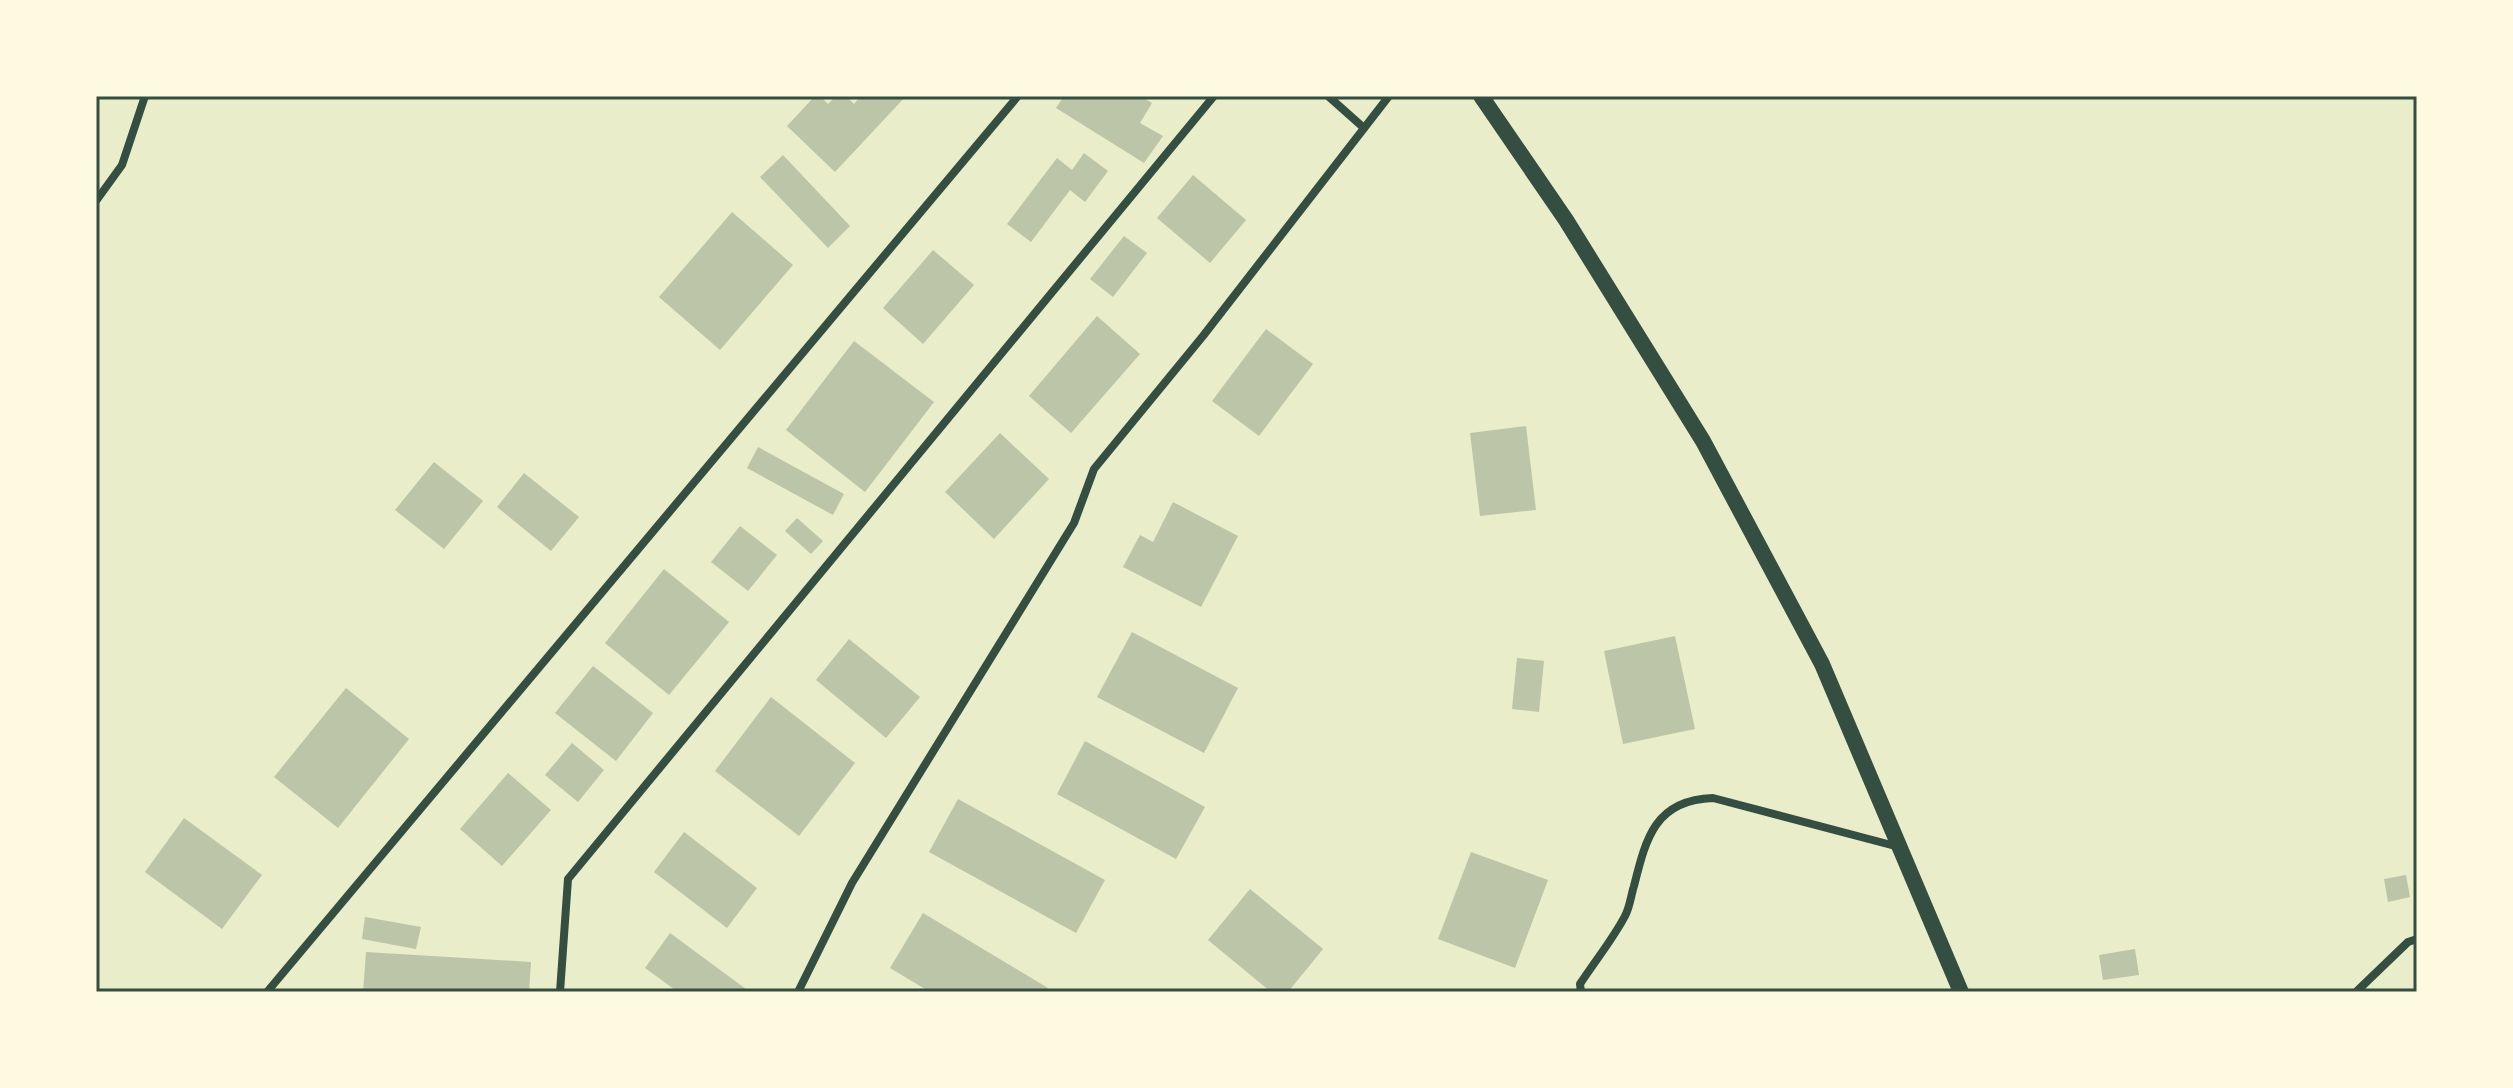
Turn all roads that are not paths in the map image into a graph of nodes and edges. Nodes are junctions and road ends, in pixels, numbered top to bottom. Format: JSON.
{"nodes":[{"id":1,"x":145,"y":96,"type":"edge"},
{"id":2,"x":1018,"y":96,"type":"edge"},
{"id":3,"x":1214,"y":96,"type":"edge"},
{"id":4,"x":1328,"y":96,"type":"edge"},
{"id":5,"x":1389,"y":96,"type":"edge"},
{"id":6,"x":1481,"y":96,"type":"edge"},
{"id":7,"x":1364,"y":128,"type":"junction"},
{"id":8,"x":96,"y":201,"type":"edge"},
{"id":9,"x":1900,"y":847,"type":"junction"},
{"id":10,"x":2417,"y":939,"type":"edge"},
{"id":11,"x":267,"y":992,"type":"edge"},
{"id":12,"x":560,"y":992,"type":"edge"},
{"id":13,"x":798,"y":992,"type":"edge"},
{"id":14,"x":1581,"y":992,"type":"edge"},
{"id":15,"x":1961,"y":992,"type":"edge"},
{"id":16,"x":2356,"y":992,"type":"edge"}],
"edges":[{"from":1,"to":8,"type":"street"},
{"from":2,"to":11,"type":"street"},
{"from":3,"to":12,"type":"street"},
{"from":4,"to":7,"type":"street"},
{"from":5,"to":7,"type":"street"},
{"from":6,"to":9,"type":"main road"},
{"from":7,"to":13,"type":"street"},
{"from":9,"to":14,"type":"street"},
{"from":9,"to":15,"type":"main road"},
{"from":10,"to":16,"type":"street"}]}
